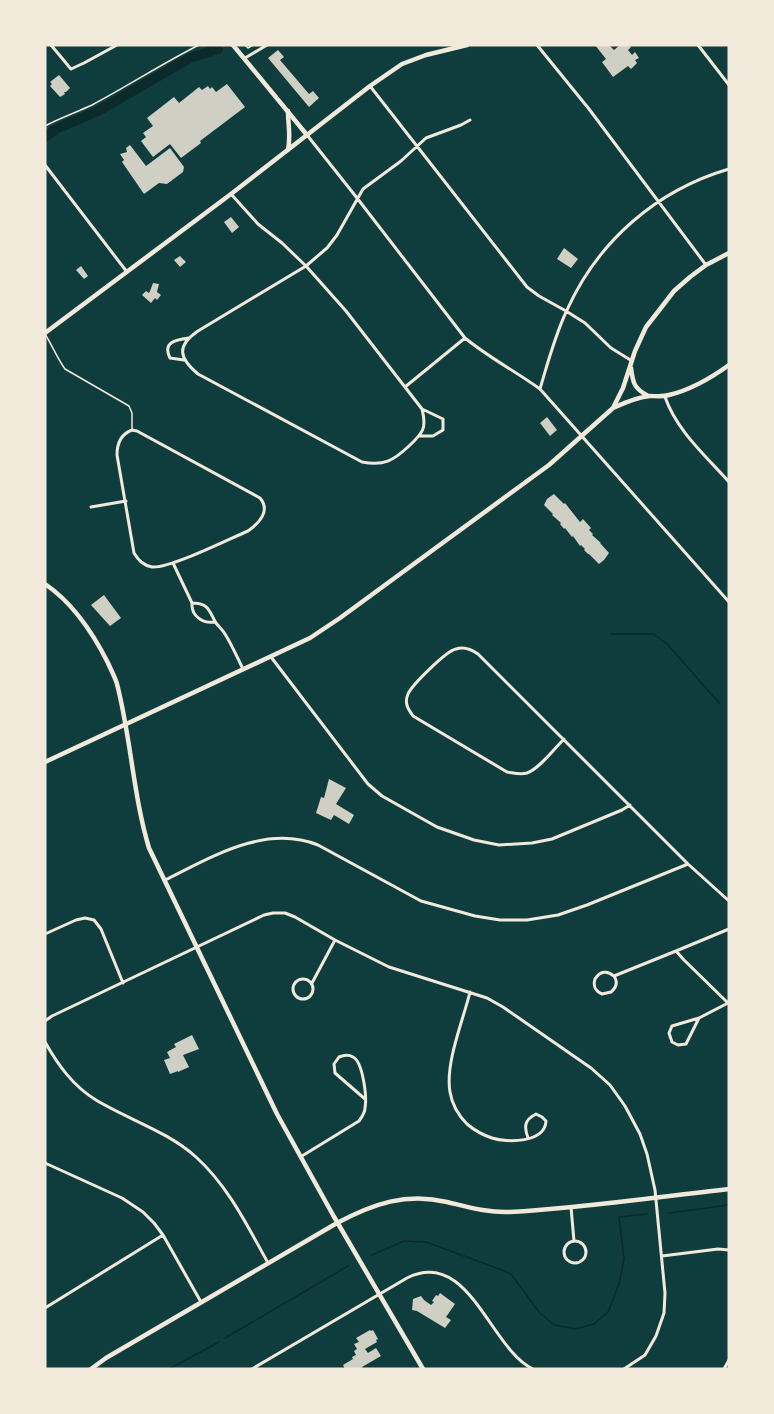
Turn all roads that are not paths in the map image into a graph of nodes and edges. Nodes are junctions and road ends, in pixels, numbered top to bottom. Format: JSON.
{"nodes":[{"id":1,"x":51,"y":45,"type":"edge"},
{"id":2,"x":117,"y":45,"type":"edge"},
{"id":3,"x":233,"y":45,"type":"edge"},
{"id":4,"x":267,"y":45,"type":"edge"},
{"id":5,"x":467,"y":45,"type":"edge"},
{"id":6,"x":537,"y":45,"type":"edge"},
{"id":7,"x":699,"y":45,"type":"edge"},
{"id":8,"x":244,"y":58,"type":"junction"},
{"id":9,"x":729,"y":85,"type":"edge"},
{"id":10,"x":370,"y":86,"type":"junction"},
{"id":11,"x":288,"y":111,"type":"junction"},
{"id":12,"x":470,"y":120,"type":"dead end"},
{"id":13,"x":307,"y":135,"type":"junction"},
{"id":14,"x":417,"y":147,"type":"junction"},
{"id":15,"x":288,"y":150,"type":"junction"},
{"id":16,"x":45,"y":165,"type":"edge"},
{"id":17,"x":729,"y":168,"type":"edge"},
{"id":18,"x":231,"y":194,"type":"junction"},
{"id":19,"x":357,"y":198,"type":"junction"},
{"id":20,"x":659,"y":201,"type":"junction"},
{"id":21,"x":729,"y":253,"type":"edge"},
{"id":22,"x":706,"y":265,"type":"junction"},
{"id":23,"x":306,"y":266,"type":"junction"},
{"id":24,"x":127,"y":272,"type":"junction"},
{"id":25,"x":567,"y":310,"type":"junction"},
{"id":26,"x":45,"y":333,"type":"edge"},
{"id":27,"x":189,"y":338,"type":"junction"},
{"id":28,"x":465,"y":338,"type":"junction"},
{"id":29,"x":184,"y":360,"type":"junction"},
{"id":30,"x":631,"y":364,"type":"junction"},
{"id":31,"x":729,"y":365,"type":"edge"},
{"id":32,"x":405,"y":387,"type":"junction"},
{"id":33,"x":540,"y":389,"type":"junction"},
{"id":34,"x":648,"y":396,"type":"junction"},
{"id":35,"x":665,"y":397,"type":"junction"},
{"id":36,"x":613,"y":408,"type":"junction"},
{"id":37,"x":422,"y":409,"type":"junction"},
{"id":38,"x":132,"y":430,"type":"junction"},
{"id":39,"x":420,"y":436,"type":"junction"},
{"id":40,"x":582,"y":436,"type":"junction"},
{"id":41,"x":729,"y":482,"type":"edge"},
{"id":42,"x":126,"y":501,"type":"junction"},
{"id":43,"x":91,"y":507,"type":"dead end"},
{"id":44,"x":173,"y":563,"type":"junction"},
{"id":45,"x":45,"y":584,"type":"edge"},
{"id":46,"x":729,"y":602,"type":"edge"},
{"id":47,"x":192,"y":603,"type":"junction"},
{"id":48,"x":215,"y":622,"type":"junction"},
{"id":49,"x":271,"y":657,"type":"junction"},
{"id":50,"x":243,"y":669,"type":"junction"},
{"id":51,"x":124,"y":724,"type":"junction"},
{"id":52,"x":564,"y":739,"type":"junction"},
{"id":53,"x":45,"y":762,"type":"edge"},
{"id":54,"x":630,"y":804,"type":"junction"},
{"id":55,"x":688,"y":864,"type":"junction"},
{"id":56,"x":165,"y":880,"type":"junction"},
{"id":57,"x":729,"y":901,"type":"edge"},
{"id":58,"x":729,"y":929,"type":"edge"},
{"id":59,"x":45,"y":934,"type":"edge"},
{"id":60,"x":335,"y":940,"type":"junction"},
{"id":61,"x":197,"y":948,"type":"junction"},
{"id":62,"x":676,"y":951,"type":"junction"},
{"id":63,"x":614,"y":976,"type":"junction"},
{"id":64,"x":123,"y":983,"type":"junction"},
{"id":65,"x":312,"y":983,"type":"junction"},
{"id":66,"x":470,"y":992,"type":"junction"},
{"id":67,"x":728,"y":1003,"type":"edge"},
{"id":68,"x":699,"y":1018,"type":"junction"},
{"id":69,"x":45,"y":1021,"type":"edge"},
{"id":70,"x":45,"y":1042,"type":"edge"},
{"id":71,"x":365,"y":1099,"type":"junction"},
{"id":72,"x":528,"y":1138,"type":"junction"},
{"id":73,"x":300,"y":1157,"type":"junction"},
{"id":74,"x":46,"y":1163,"type":"edge"},
{"id":75,"x":45,"y":1170,"type":"edge"},
{"id":76,"x":729,"y":1189,"type":"edge"},
{"id":77,"x":656,"y":1197,"type":"junction"},
{"id":78,"x":571,"y":1207,"type":"junction"},
{"id":79,"x":337,"y":1223,"type":"junction"},
{"id":80,"x":163,"y":1235,"type":"junction"},
{"id":81,"x":574,"y":1241,"type":"junction"},
{"id":82,"x":729,"y":1250,"type":"edge"},
{"id":83,"x":662,"y":1256,"type":"junction"},
{"id":84,"x":268,"y":1263,"type":"junction"},
{"id":85,"x":379,"y":1295,"type":"junction"},
{"id":86,"x":201,"y":1302,"type":"junction"},
{"id":87,"x":45,"y":1308,"type":"edge"},
{"id":88,"x":729,"y":1360,"type":"edge"},
{"id":89,"x":91,"y":1369,"type":"edge"},
{"id":90,"x":252,"y":1369,"type":"edge"},
{"id":91,"x":423,"y":1369,"type":"edge"},
{"id":92,"x":533,"y":1369,"type":"edge"},
{"id":93,"x":624,"y":1369,"type":"edge"},
{"id":94,"x":724,"y":1369,"type":"edge"}],
"edges":[{"from":1,"to":2,"type":"street"},
{"from":3,"to":8,"type":"street"},
{"from":4,"to":8,"type":"street"},
{"from":5,"to":10,"type":"street"},
{"from":6,"to":20,"type":"street"},
{"from":7,"to":9,"type":"street"},
{"from":8,"to":11,"type":"street"},
{"from":10,"to":13,"type":"street"},
{"from":10,"to":14,"type":"street"},
{"from":11,"to":13,"type":"street"},
{"from":11,"to":15,"type":"street"},
{"from":12,"to":14,"type":"street"},
{"from":13,"to":15,"type":"street"},
{"from":13,"to":19,"type":"street"},
{"from":14,"to":19,"type":"street"},
{"from":14,"to":25,"type":"street"},
{"from":15,"to":18,"type":"street"},
{"from":16,"to":24,"type":"street"},
{"from":17,"to":20,"type":"street"},
{"from":18,"to":23,"type":"street"},
{"from":18,"to":24,"type":"street"},
{"from":19,"to":23,"type":"street"},
{"from":19,"to":28,"type":"street"},
{"from":20,"to":22,"type":"street"},
{"from":20,"to":25,"type":"street"},
{"from":21,"to":22,"type":"street"},
{"from":22,"to":30,"type":"street"},
{"from":23,"to":27,"type":"street"},
{"from":23,"to":32,"type":"street"},
{"from":24,"to":26,"type":"street"},
{"from":25,"to":30,"type":"street"},
{"from":25,"to":33,"type":"street"},
{"from":26,"to":38,"type":"lane"},
{"from":27,"to":29,"type":"street"},
{"from":27,"to":29,"type":"street"},
{"from":28,"to":32,"type":"street"},
{"from":28,"to":33,"type":"street"},
{"from":29,"to":39,"type":"street"},
{"from":30,"to":34,"type":"street"},
{"from":30,"to":36,"type":"street"},
{"from":31,"to":35,"type":"street"},
{"from":32,"to":37,"type":"street"},
{"from":33,"to":40,"type":"street"},
{"from":34,"to":35,"type":"street"},
{"from":34,"to":36,"type":"street"},
{"from":35,"to":41,"type":"street"},
{"from":36,"to":40,"type":"street"},
{"from":37,"to":39,"type":"street"},
{"from":37,"to":39,"type":"street"},
{"from":38,"to":42,"type":"street"},
{"from":38,"to":44,"type":"street"},
{"from":40,"to":46,"type":"street"},
{"from":40,"to":49,"type":"street"},
{"from":42,"to":43,"type":"street"},
{"from":42,"to":44,"type":"street"},
{"from":44,"to":47,"type":"street"},
{"from":45,"to":51,"type":"street"},
{"from":47,"to":48,"type":"street"},
{"from":47,"to":48,"type":"street"},
{"from":48,"to":50,"type":"street"},
{"from":49,"to":50,"type":"street"},
{"from":49,"to":54,"type":"street"},
{"from":50,"to":51,"type":"street"},
{"from":51,"to":53,"type":"street"},
{"from":51,"to":56,"type":"street"},
{"from":52,"to":52,"type":"street"},
{"from":52,"to":54,"type":"street"},
{"from":54,"to":55,"type":"street"},
{"from":55,"to":56,"type":"street"},
{"from":55,"to":57,"type":"street"},
{"from":56,"to":61,"type":"street"},
{"from":58,"to":62,"type":"street"},
{"from":59,"to":64,"type":"street"},
{"from":60,"to":61,"type":"street"},
{"from":60,"to":65,"type":"street"},
{"from":60,"to":66,"type":"street"},
{"from":61,"to":64,"type":"street"},
{"from":61,"to":73,"type":"street"},
{"from":62,"to":63,"type":"street"},
{"from":62,"to":67,"type":"street"},
{"from":63,"to":63,"type":"street"},
{"from":64,"to":69,"type":"street"},
{"from":65,"to":65,"type":"street"},
{"from":66,"to":72,"type":"street"},
{"from":66,"to":77,"type":"street"},
{"from":67,"to":68,"type":"street"},
{"from":68,"to":68,"type":"street"},
{"from":70,"to":84,"type":"street"},
{"from":71,"to":71,"type":"street"},
{"from":71,"to":73,"type":"street"},
{"from":72,"to":72,"type":"street"},
{"from":73,"to":79,"type":"street"},
{"from":74,"to":75,"type":"street"},
{"from":74,"to":80,"type":"street"},
{"from":76,"to":77,"type":"street"},
{"from":77,"to":78,"type":"street"},
{"from":77,"to":83,"type":"street"},
{"from":78,"to":79,"type":"street"},
{"from":78,"to":81,"type":"street"},
{"from":79,"to":84,"type":"street"},
{"from":79,"to":85,"type":"street"},
{"from":80,"to":86,"type":"street"},
{"from":80,"to":87,"type":"street"},
{"from":81,"to":81,"type":"street"},
{"from":82,"to":83,"type":"street"},
{"from":83,"to":93,"type":"street"},
{"from":84,"to":86,"type":"street"},
{"from":85,"to":90,"type":"street"},
{"from":85,"to":91,"type":"street"},
{"from":85,"to":92,"type":"street"},
{"from":86,"to":89,"type":"street"},
{"from":88,"to":94,"type":"street"}]}
